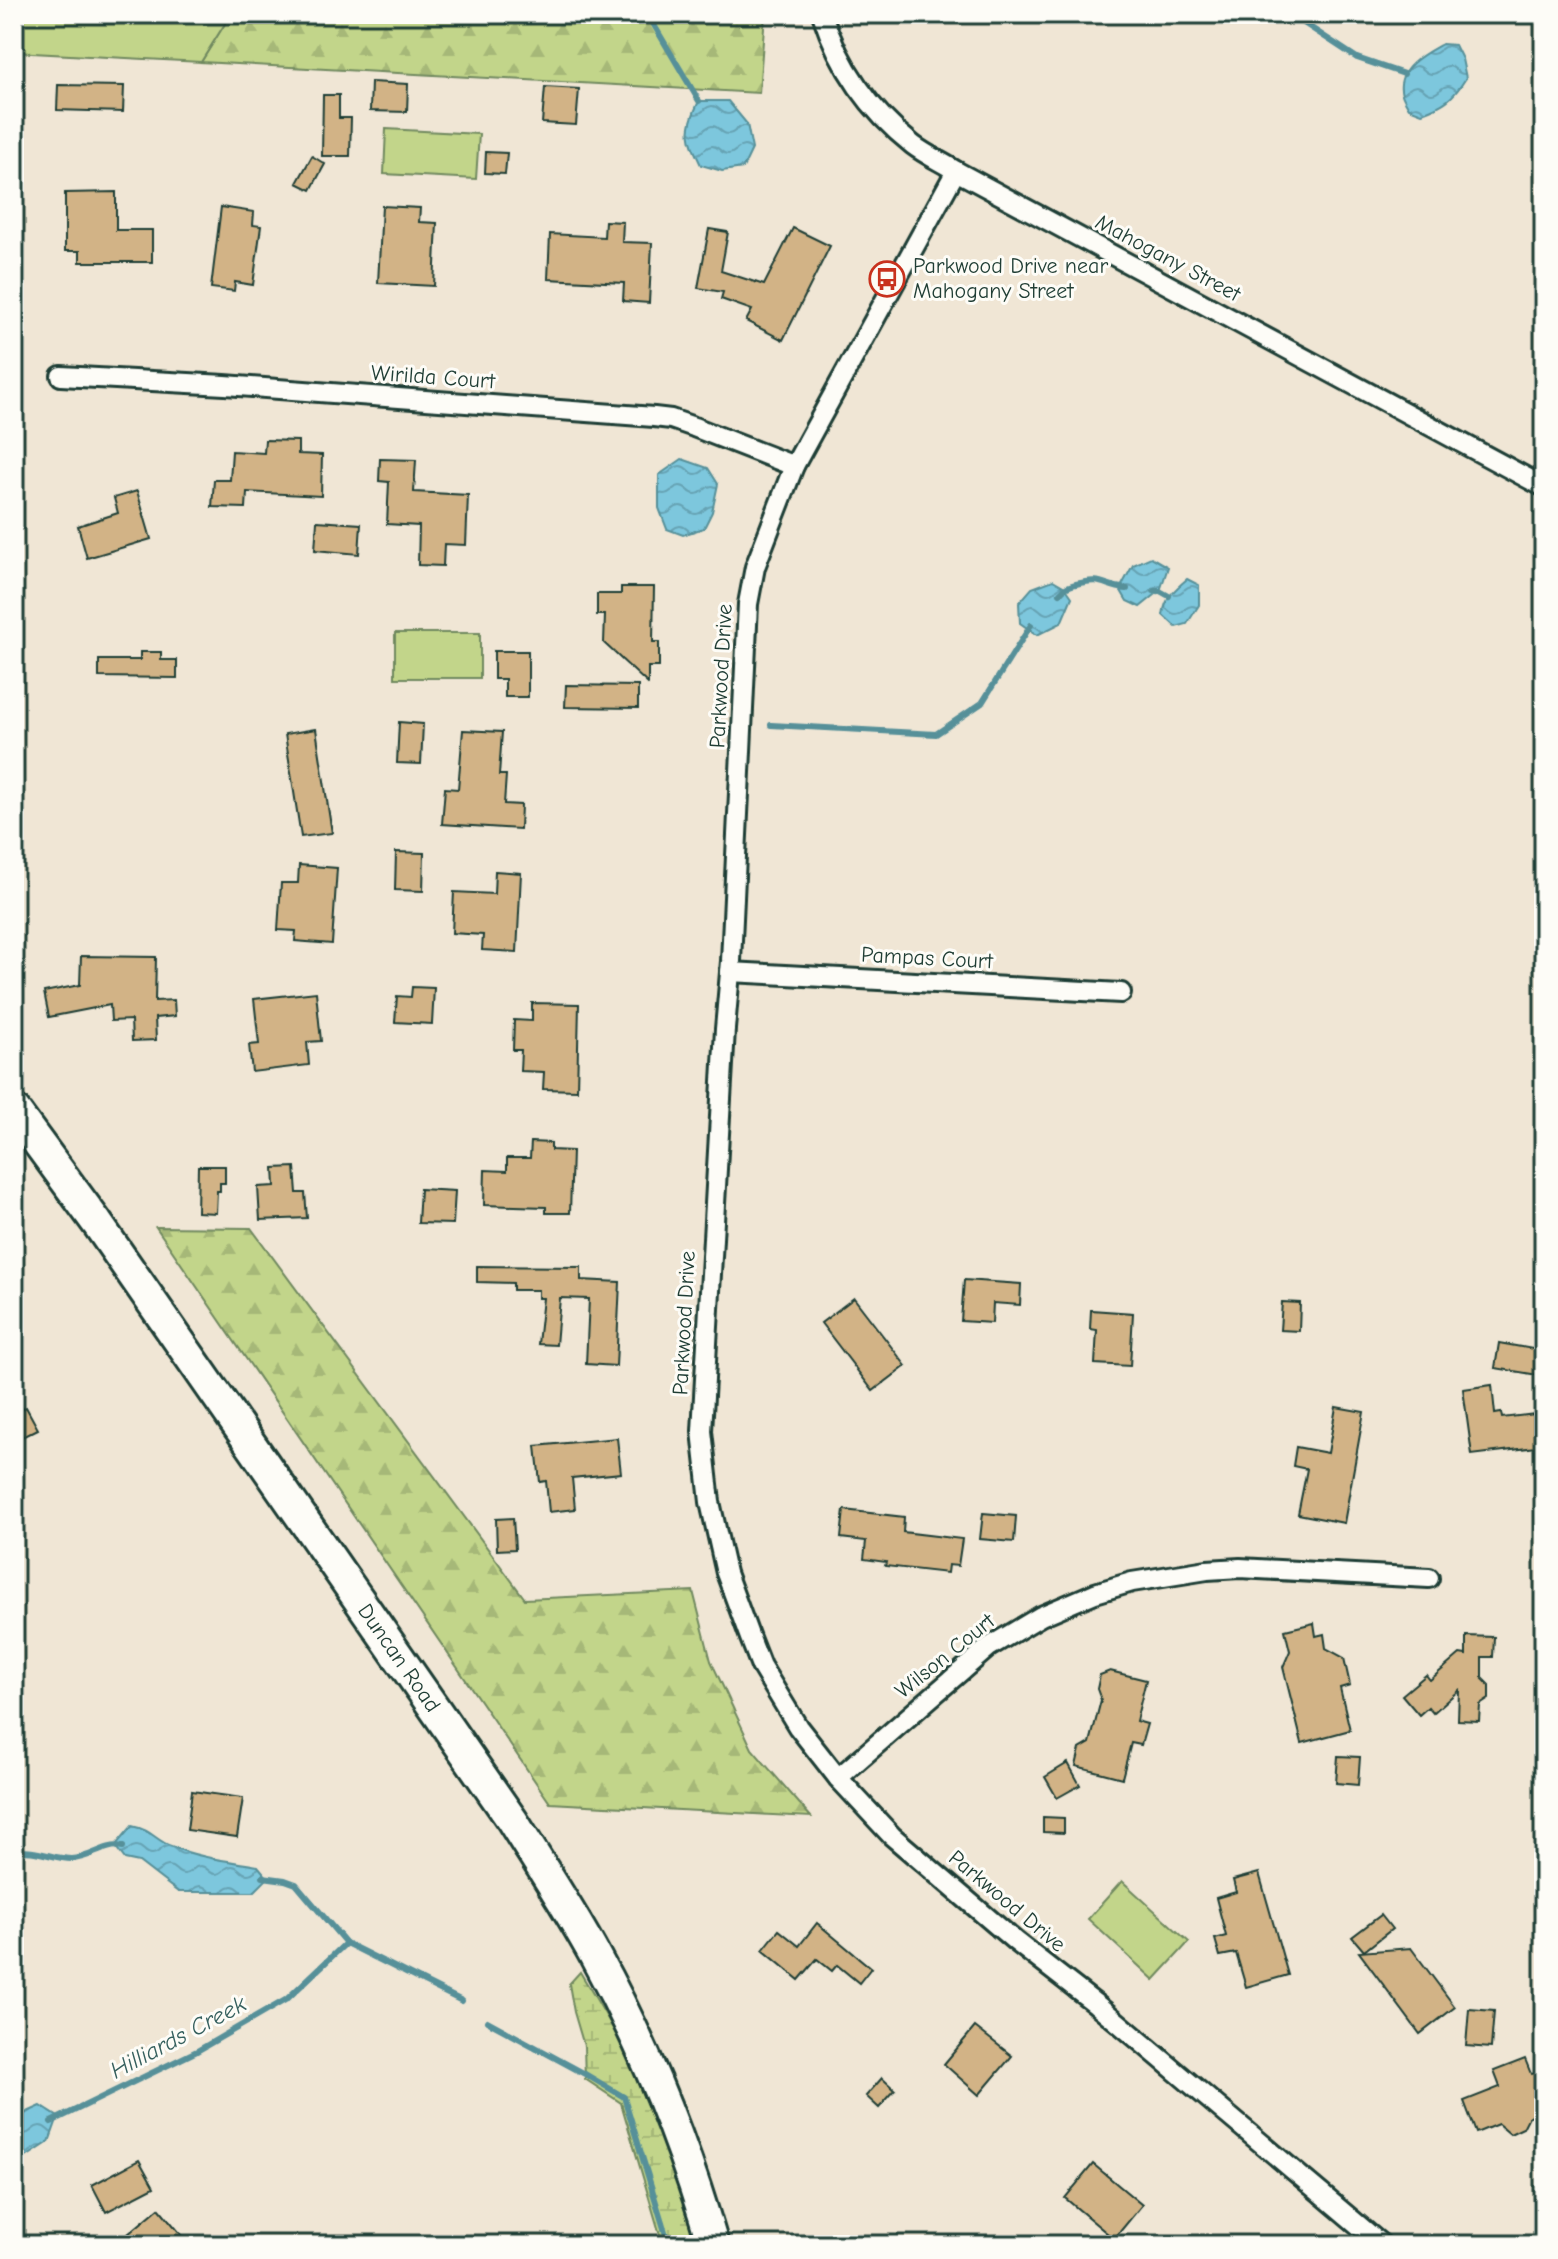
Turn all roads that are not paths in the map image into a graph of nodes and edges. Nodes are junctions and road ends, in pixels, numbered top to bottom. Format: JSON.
{"nodes":[{"id":1,"x":822,"y":14,"type":"edge"},
{"id":2,"x":956,"y":171,"type":"junction"},
{"id":3,"x":61,"y":376,"type":"dead end"},
{"id":4,"x":794,"y":466,"type":"junction"},
{"id":5,"x":1544,"y":487,"type":"edge"},
{"id":6,"x":730,"y":972,"type":"junction"},
{"id":7,"x":1121,"y":993,"type":"dead end"},
{"id":8,"x":14,"y":1110,"type":"edge"},
{"id":9,"x":1429,"y":1578,"type":"dead end"},
{"id":10,"x":838,"y":1778,"type":"junction"},
{"id":11,"x":713,"y":2245,"type":"edge"},
{"id":12,"x":1382,"y":2245,"type":"edge"}],
"edges":[{"from":1,"to":2,"type":"street","name":"Mahogany Street"},
{"from":2,"to":4,"type":"street","name":"Parkwood Drive"},
{"from":2,"to":5,"type":"street","name":"Mahogany Street"},
{"from":3,"to":4,"type":"street","name":"Wirilda Court"},
{"from":4,"to":6,"type":"street","name":"Parkwood Drive"},
{"from":6,"to":7,"type":"street","name":"Pampas Court"},
{"from":6,"to":10,"type":"street","name":"Parkwood Drive"},
{"from":8,"to":11,"type":"highway","name":"Duncan Road"},
{"from":9,"to":10,"type":"street","name":"Wilson Court"},
{"from":10,"to":12,"type":"street","name":"Parkwood Drive"}]}
